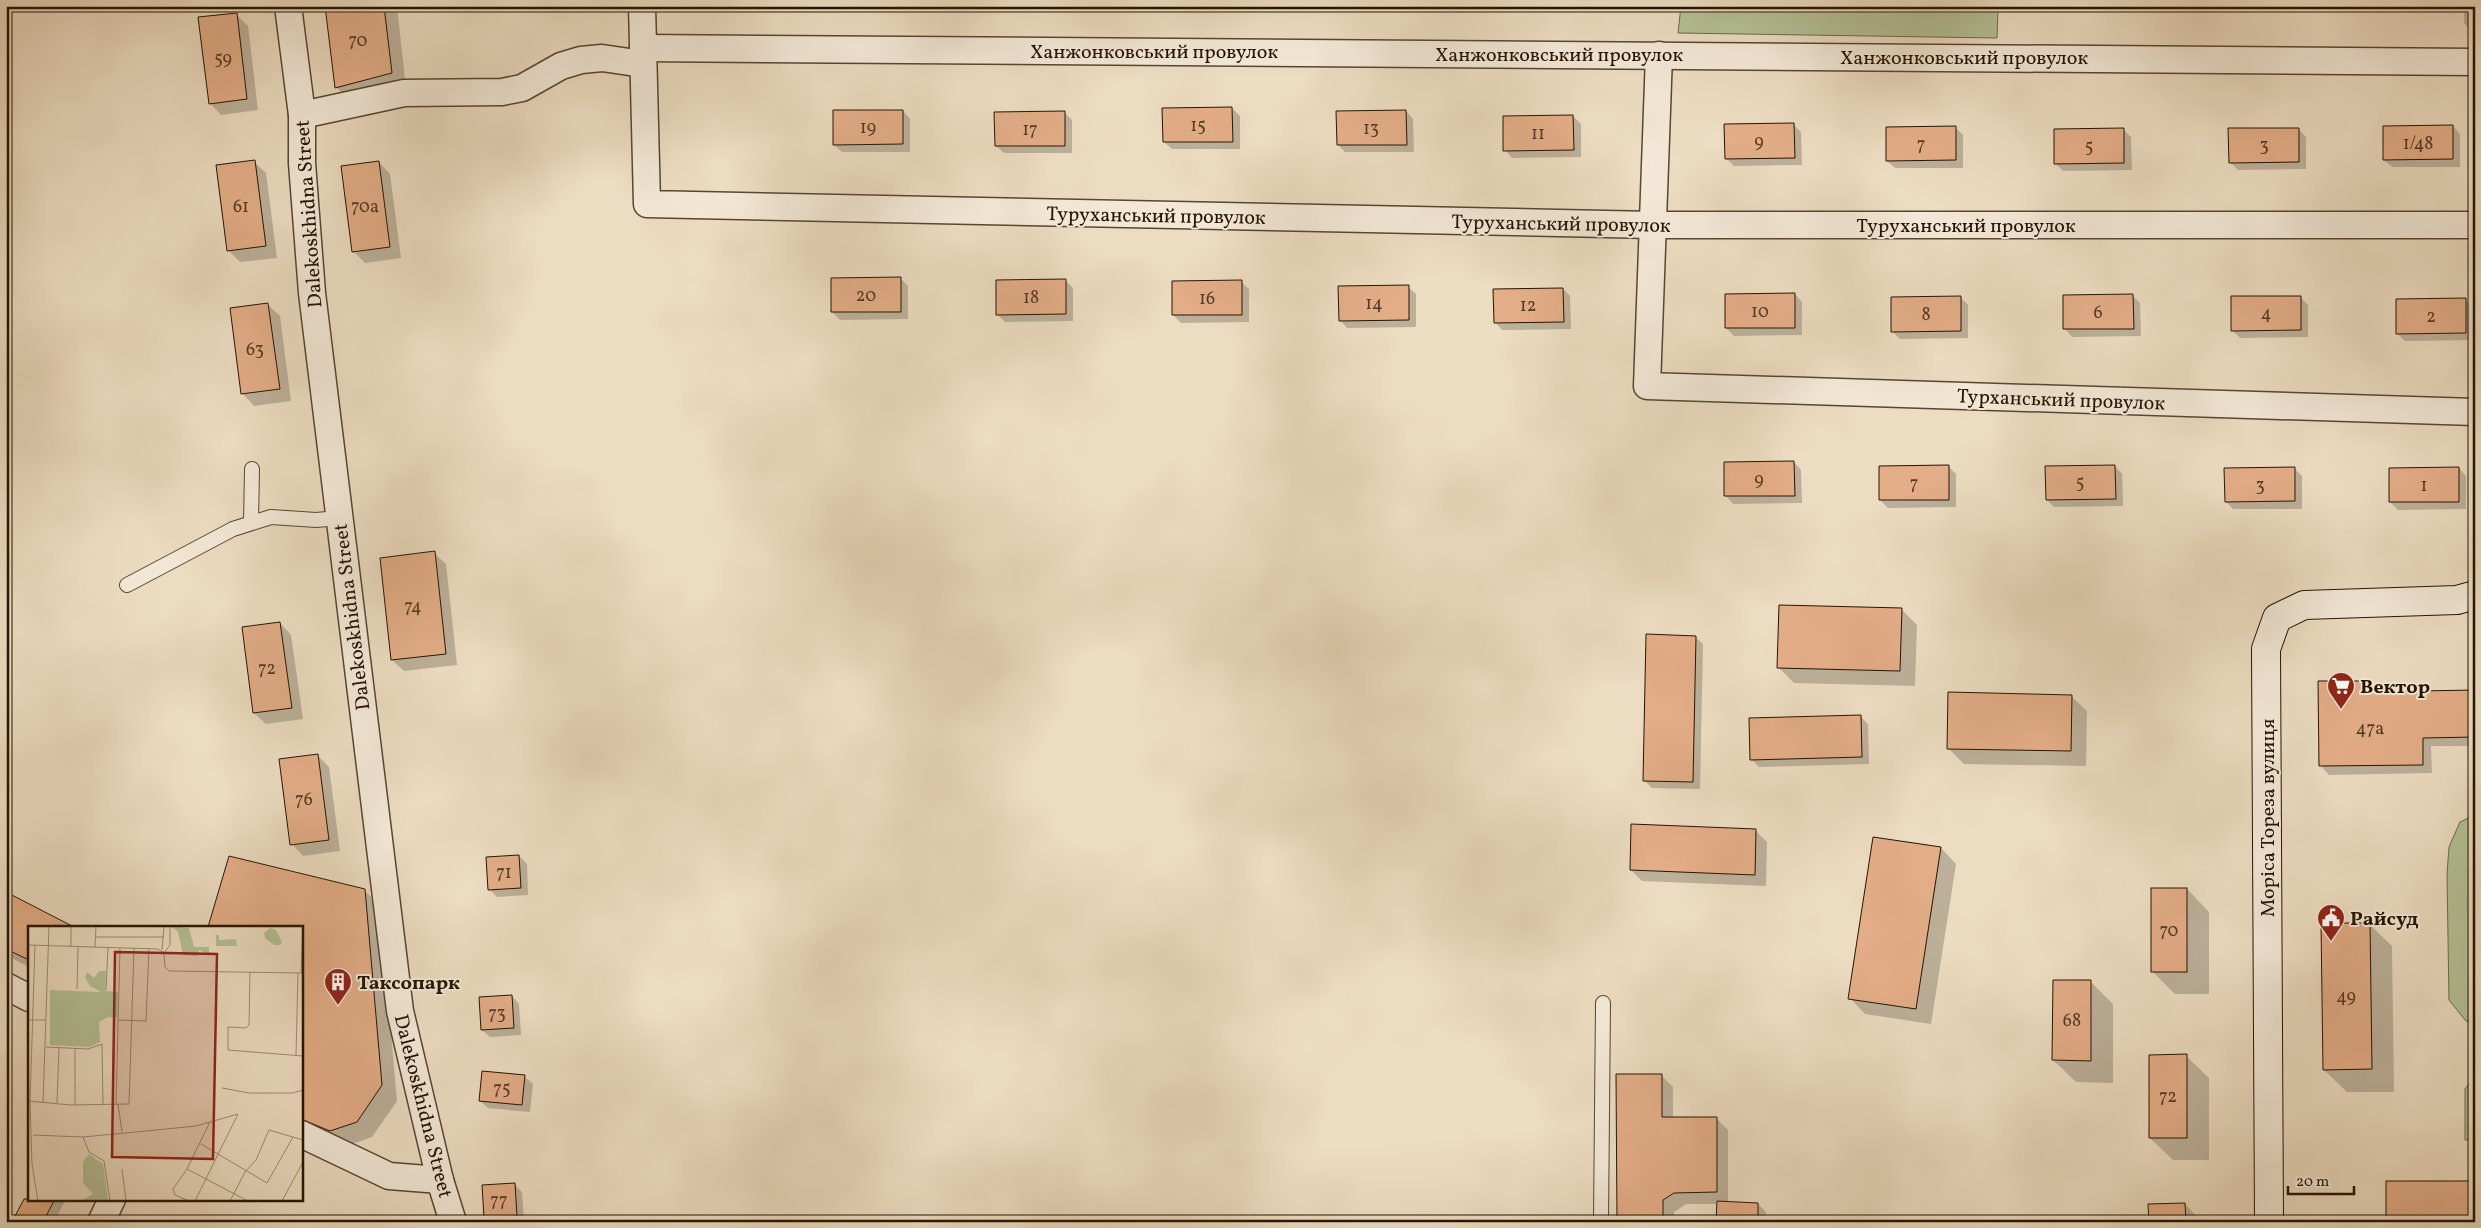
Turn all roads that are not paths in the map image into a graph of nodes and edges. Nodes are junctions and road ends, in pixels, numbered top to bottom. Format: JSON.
{"nodes":[{"id":1,"x":288,"y":6,"type":"edge"},
{"id":2,"x":642,"y":6,"type":"edge"},
{"id":3,"x":1658,"y":55,"type":"junction"},
{"id":4,"x":643,"y":56,"type":"junction"},
{"id":5,"x":2475,"y":62,"type":"edge"},
{"id":6,"x":302,"y":115,"type":"junction"},
{"id":7,"x":1653,"y":225,"type":"junction"},
{"id":8,"x":2475,"y":225,"type":"edge"},
{"id":9,"x":2475,"y":412,"type":"edge"},
{"id":10,"x":252,"y":469,"type":"dead end"},
{"id":11,"x":339,"y":518,"type":"junction"},
{"id":12,"x":252,"y":523,"type":"junction"},
{"id":13,"x":127,"y":585,"type":"dead end"},
{"id":14,"x":2475,"y":595,"type":"edge"},
{"id":15,"x":6,"y":986,"type":"edge"},
{"id":16,"x":28,"y":997,"type":"edge"},
{"id":17,"x":1603,"y":1003,"type":"dead end"},
{"id":18,"x":302,"y":1134,"type":"edge"},
{"id":19,"x":440,"y":1180,"type":"junction"},
{"id":20,"x":112,"y":1200,"type":"edge"},
{"id":21,"x":101,"y":1222,"type":"edge"},
{"id":22,"x":453,"y":1222,"type":"edge"},
{"id":23,"x":1601,"y":1222,"type":"edge"},
{"id":24,"x":2269,"y":1222,"type":"edge"}],
"edges":[{"from":1,"to":6,"type":"street","name":"Dalekoskhidna Street"},
{"from":2,"to":4,"type":"street"},
{"from":3,"to":4,"type":"street","name":"Ханжонковський провулок"},
{"from":3,"to":5,"type":"street","name":"Ханжонковський провулок"},
{"from":3,"to":7,"type":"street"},
{"from":4,"to":6,"type":"street","name":"Ханжонковський провулок"},
{"from":4,"to":7,"type":"street","name":"Туруханський провулок"},
{"from":6,"to":11,"type":"street","name":"Dalekoskhidna Street"},
{"from":7,"to":8,"type":"street","name":"Туруханський провулок"},
{"from":7,"to":9,"type":"street","name":"Турханський провулок"},
{"from":10,"to":12,"type":"lane"},
{"from":11,"to":12,"type":"lane"},
{"from":11,"to":19,"type":"street","name":"Dalekoskhidna Street"},
{"from":12,"to":13,"type":"lane"},
{"from":14,"to":24,"type":"street","name":"Моріса Тореза вулиця"},
{"from":15,"to":16,"type":"street"},
{"from":17,"to":23,"type":"lane"},
{"from":18,"to":19,"type":"street"},
{"from":19,"to":22,"type":"street","name":"Dalekoskhidna Street"},
{"from":20,"to":21,"type":"street"}]}
